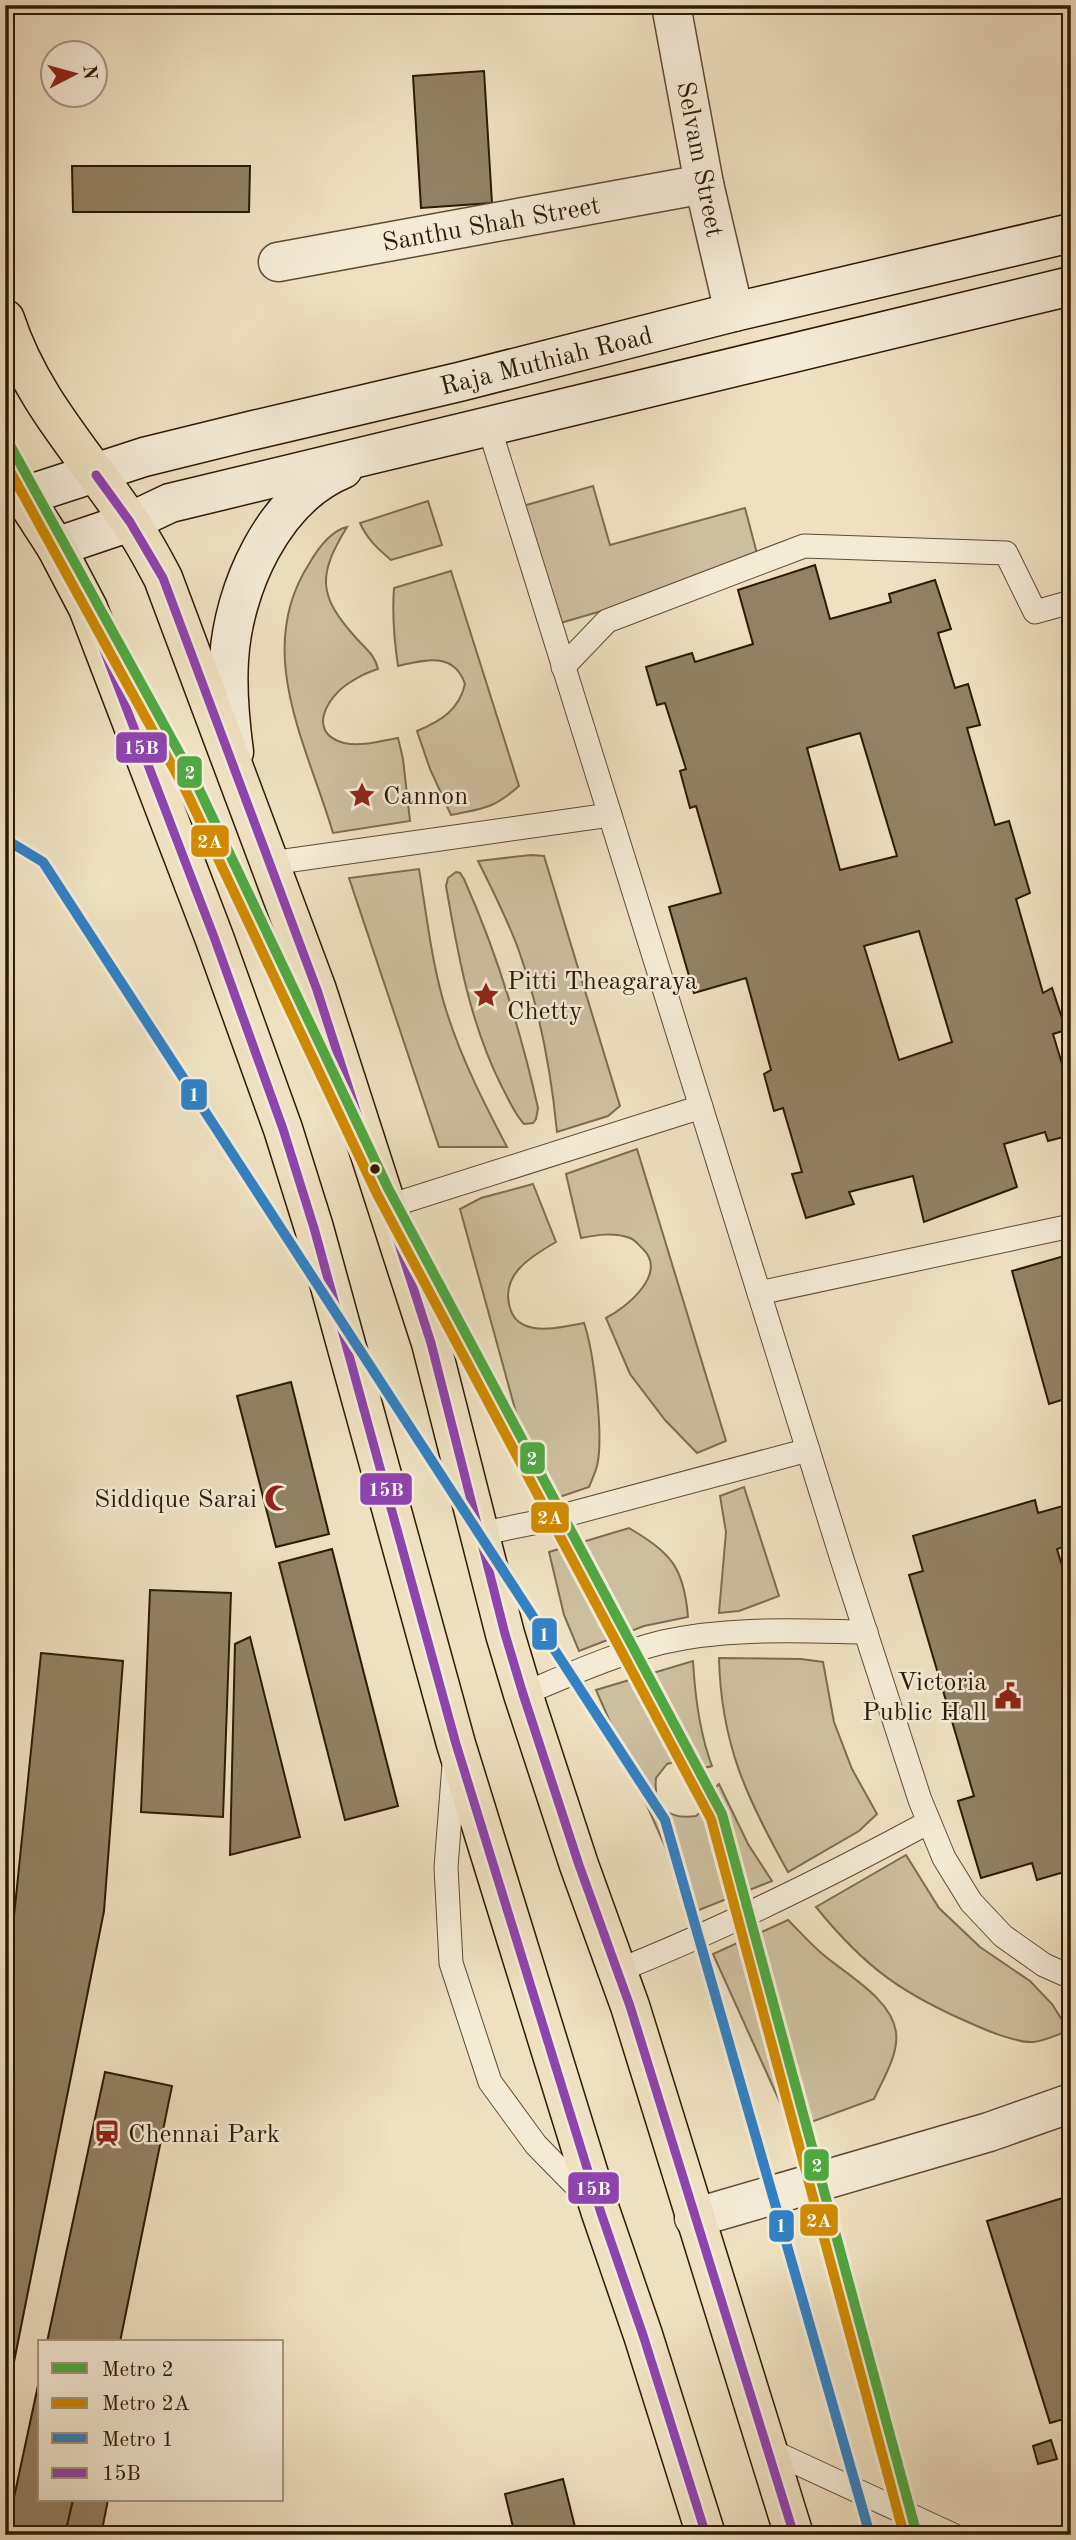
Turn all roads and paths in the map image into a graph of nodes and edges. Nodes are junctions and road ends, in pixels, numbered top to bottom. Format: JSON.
{"nodes":[{"id":1,"x":671,"y":5,"type":"edge"},
{"id":2,"x":704,"y":184,"type":"junction"},
{"id":3,"x":1071,"y":233,"type":"edge"},
{"id":4,"x":278,"y":262,"type":"dead end"},
{"id":5,"x":1071,"y":286,"type":"edge"},
{"id":6,"x":734,"y":312,"type":"junction"},
{"id":7,"x":5,"y":319,"type":"edge"},
{"id":8,"x":489,"y":427,"type":"junction"},
{"id":9,"x":383,"y":452,"type":"junction"},
{"id":10,"x":96,"y":475,"type":"junction"},
{"id":11,"x":14,"y":482,"type":"edge"},
{"id":12,"x":130,"y":522,"type":"junction"},
{"id":13,"x":56,"y":547,"type":"junction"},
{"id":14,"x":1071,"y":602,"type":"edge"},
{"id":15,"x":563,"y":667,"type":"junction"},
{"id":16,"x":236,"y":768,"type":"junction"},
{"id":17,"x":610,"y":815,"type":"junction"},
{"id":18,"x":271,"y":863,"type":"junction"},
{"id":19,"x":701,"y":1107,"type":"junction"},
{"id":20,"x":386,"y":1207,"type":"junction"},
{"id":21,"x":1071,"y":1226,"type":"edge"},
{"id":22,"x":759,"y":1293,"type":"junction"},
{"id":23,"x":808,"y":1450,"type":"junction"},
{"id":24,"x":479,"y":1534,"type":"junction"},
{"id":25,"x":866,"y":1632,"type":"junction"},
{"id":26,"x":523,"y":1695,"type":"junction"},
{"id":27,"x":456,"y":1744,"type":"junction"},
{"id":28,"x":929,"y":1822,"type":"junction"},
{"id":29,"x":617,"y":1971,"type":"junction"},
{"id":30,"x":1071,"y":1977,"type":"edge"},
{"id":31,"x":1071,"y":2103,"type":"edge"},
{"id":32,"x":600,"y":2210,"type":"junction"},
{"id":33,"x":694,"y":2218,"type":"junction"},
{"id":34,"x":767,"y":2449,"type":"junction"},
{"id":35,"x":706,"y":2535,"type":"edge"},
{"id":36,"x":794,"y":2535,"type":"edge"},
{"id":37,"x":953,"y":2535,"type":"edge"}],
"edges":[{"from":1,"to":2,"type":"main road","name":"Selvam Street"},
{"from":2,"to":4,"type":"main road","name":"Santhu Shah Street"},
{"from":2,"to":6,"type":"main road","name":"Selvam Street"},
{"from":3,"to":6,"type":"main road","name":"Raja Muthiah Road"},
{"from":5,"to":8,"type":"main road","name":"Raja Muthiah Road"},
{"from":6,"to":10,"type":"main road","name":"Raja Muthiah Road"},
{"from":7,"to":10,"type":"main road"},
{"from":8,"to":9,"type":"main road","name":"Raja Muthiah Road"},
{"from":8,"to":15,"type":"lane"},
{"from":9,"to":12,"type":"main road","name":"Raja Muthiah Road"},
{"from":9,"to":16,"type":"main road"},
{"from":10,"to":11,"type":"main road","name":"Raja Muthiah Road"},
{"from":10,"to":12,"type":"main road"},
{"from":11,"to":13,"type":"main road"},
{"from":12,"to":13,"type":"main road","name":"Raja Muthiah Road"},
{"from":12,"to":16,"type":"main road"},
{"from":13,"to":27,"type":"main road"},
{"from":14,"to":15,"type":"lane"},
{"from":15,"to":17,"type":"lane"},
{"from":16,"to":18,"type":"main road"},
{"from":17,"to":18,"type":"lane"},
{"from":17,"to":19,"type":"lane"},
{"from":18,"to":20,"type":"main road"},
{"from":19,"to":20,"type":"lane"},
{"from":19,"to":22,"type":"lane"},
{"from":20,"to":24,"type":"main road"},
{"from":21,"to":22,"type":"lane"},
{"from":22,"to":23,"type":"lane"},
{"from":23,"to":24,"type":"lane"},
{"from":23,"to":25,"type":"lane"},
{"from":24,"to":26,"type":"main road"},
{"from":25,"to":26,"type":"lane"},
{"from":25,"to":28,"type":"lane"},
{"from":26,"to":29,"type":"main road"},
{"from":27,"to":32,"type":"main road"},
{"from":27,"to":32,"type":"lane"},
{"from":28,"to":29,"type":"lane"},
{"from":28,"to":30,"type":"lane"},
{"from":29,"to":33,"type":"main road"},
{"from":31,"to":33,"type":"main road"},
{"from":32,"to":35,"type":"main road"},
{"from":33,"to":34,"type":"main road"},
{"from":34,"to":36,"type":"main road"},
{"from":34,"to":37,"type":"lane"}]}
